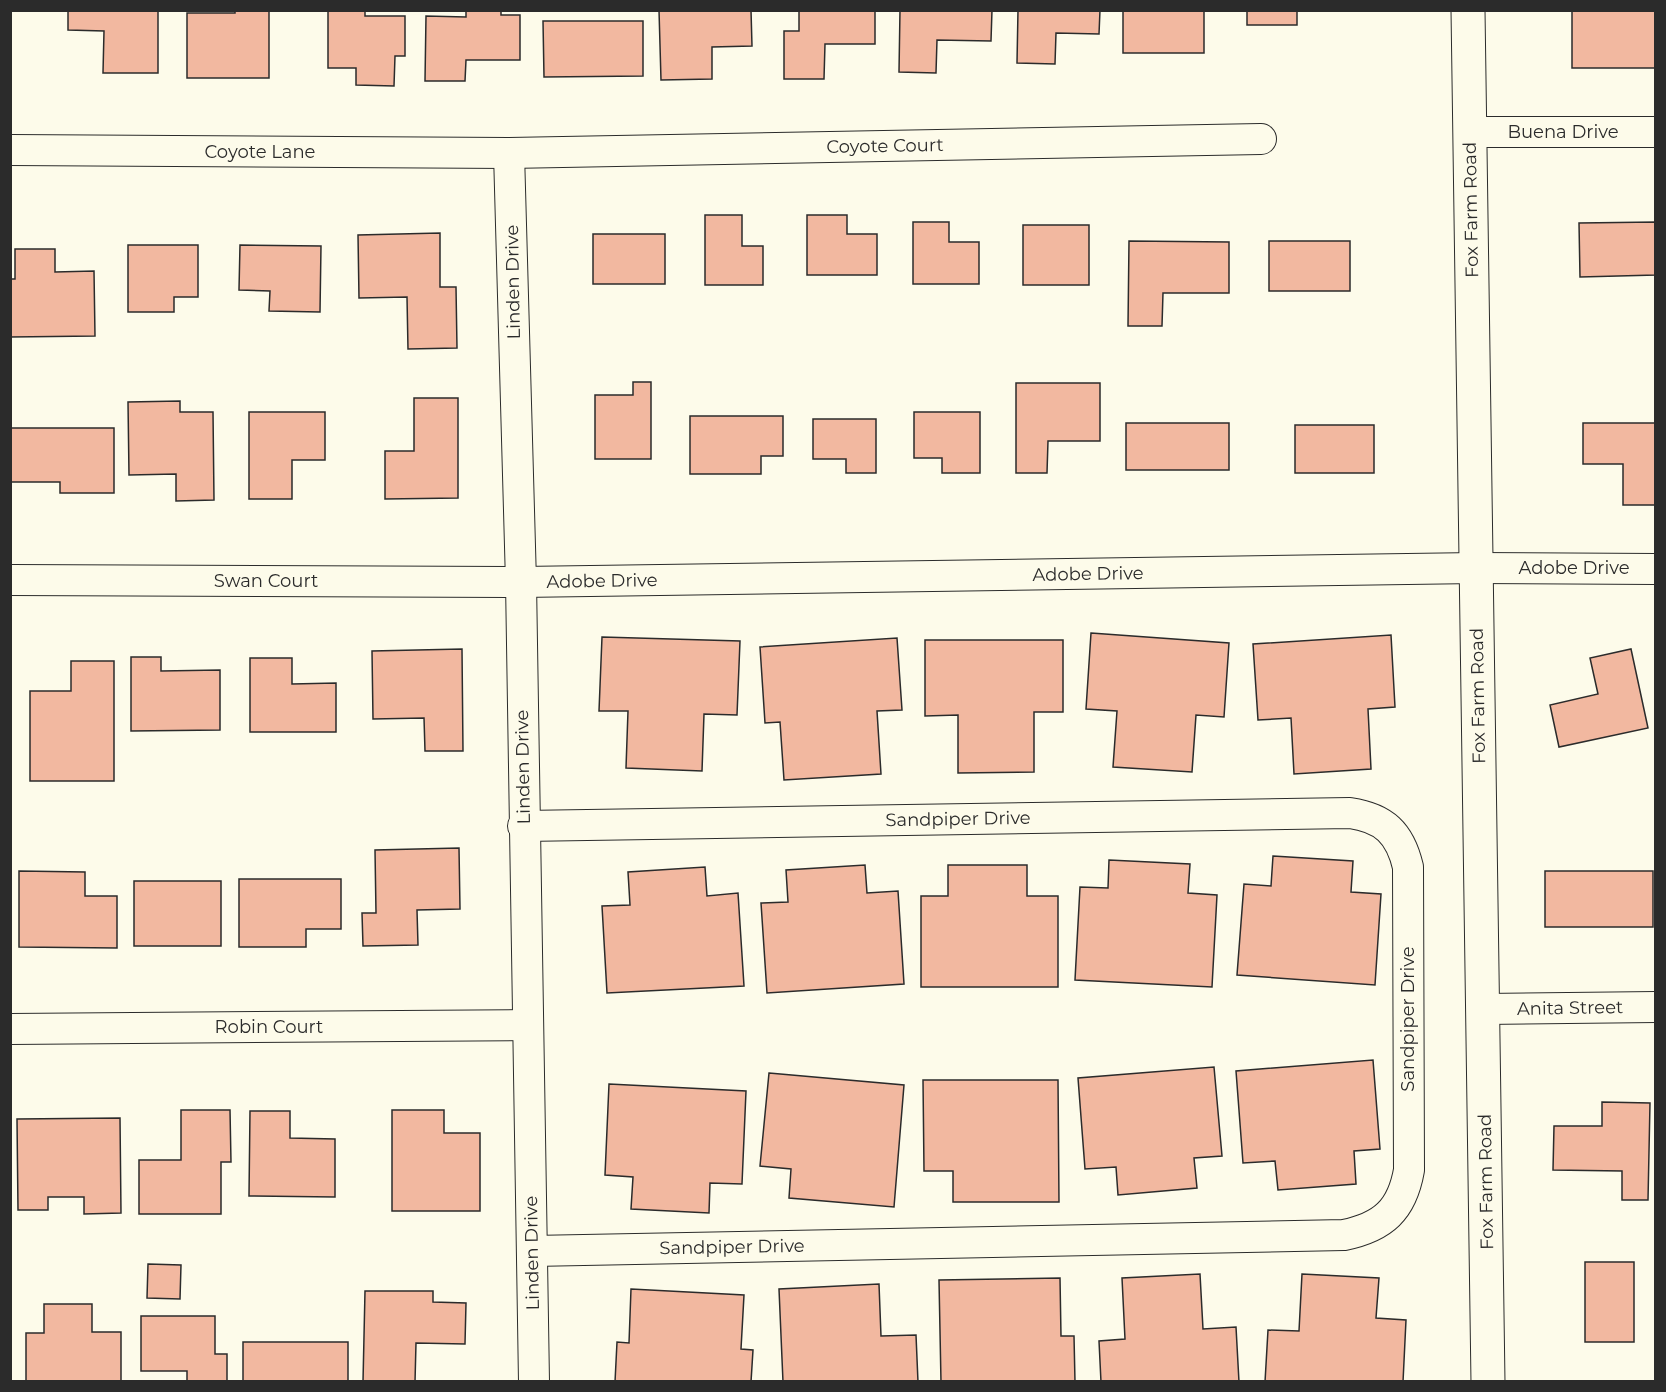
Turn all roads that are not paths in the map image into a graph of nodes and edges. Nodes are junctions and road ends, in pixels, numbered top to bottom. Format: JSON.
{"nodes":[{"id":1,"x":1468,"y":10,"type":"edge"},
{"id":2,"x":1470,"y":132,"type":"junction"},
{"id":3,"x":1656,"y":132,"type":"edge"},
{"id":4,"x":1261,"y":139,"type":"dead end"},
{"id":5,"x":10,"y":150,"type":"edge"},
{"id":6,"x":510,"y":153,"type":"junction"},
{"id":7,"x":1476,"y":568,"type":"junction"},
{"id":8,"x":1656,"y":569,"type":"edge"},
{"id":9,"x":10,"y":579,"type":"edge"},
{"id":10,"x":520,"y":582,"type":"junction"},
{"id":11,"x":524,"y":826,"type":"junction"},
{"id":12,"x":1656,"y":1006,"type":"edge"},
{"id":13,"x":1484,"y":1009,"type":"junction"},
{"id":14,"x":528,"y":1025,"type":"junction"},
{"id":15,"x":10,"y":1029,"type":"edge"},
{"id":16,"x":532,"y":1251,"type":"junction"},
{"id":17,"x":534,"y":1382,"type":"edge"},
{"id":18,"x":1488,"y":1382,"type":"edge"}],
"edges":[{"from":1,"to":2,"type":"street","name":"Fox Farm Road"},
{"from":2,"to":3,"type":"street","name":"Buena Drive"},
{"from":2,"to":7,"type":"street","name":"Fox Farm Road"},
{"from":4,"to":6,"type":"street","name":"Coyote Court"},
{"from":5,"to":6,"type":"street","name":"Coyote Lane"},
{"from":6,"to":10,"type":"street","name":"Linden Drive"},
{"from":7,"to":8,"type":"street","name":"Adobe Drive"},
{"from":7,"to":10,"type":"street","name":"Adobe Drive"},
{"from":7,"to":13,"type":"street","name":"Fox Farm Road"},
{"from":9,"to":10,"type":"street","name":"Swan Court"},
{"from":10,"to":11,"type":"street","name":"Linden Drive"},
{"from":11,"to":14,"type":"street","name":"Linden Drive"},
{"from":11,"to":16,"type":"street","name":"Sandpiper Drive"},
{"from":12,"to":13,"type":"street","name":"Anita Street"},
{"from":13,"to":18,"type":"street","name":"Fox Farm Road"},
{"from":14,"to":15,"type":"street","name":"Robin Court"},
{"from":14,"to":16,"type":"street","name":"Linden Drive"},
{"from":16,"to":17,"type":"street","name":"Linden Drive"}]}
